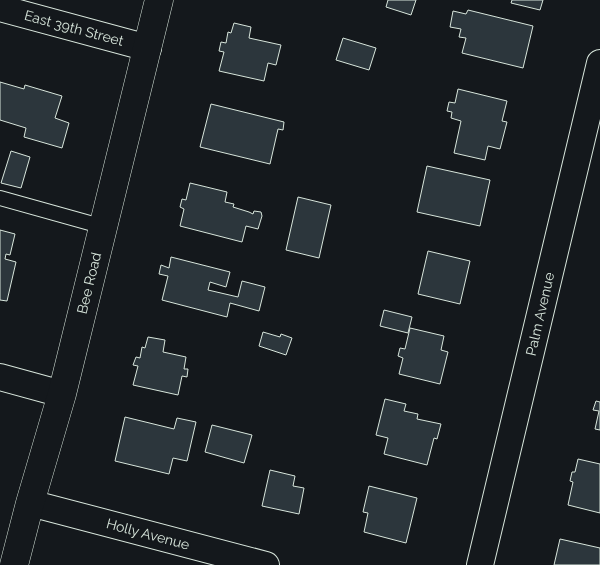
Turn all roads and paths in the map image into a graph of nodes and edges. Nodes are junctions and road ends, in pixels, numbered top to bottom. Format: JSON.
{"nodes":[{"id":1,"x":160,"y":0,"type":"edge"},
{"id":2,"x":0,"y":8,"type":"edge"},
{"id":3,"x":148,"y":48,"type":"junction"},
{"id":4,"x":600,"y":63,"type":"edge"},
{"id":5,"x":0,"y":198,"type":"edge"},
{"id":6,"x":104,"y":227,"type":"junction"},
{"id":7,"x":0,"y":378,"type":"edge"},
{"id":8,"x":62,"y":394,"type":"junction"},
{"id":9,"x":30,"y":503,"type":"junction"},
{"id":10,"x":14,"y":565,"type":"edge"},
{"id":11,"x":266,"y":565,"type":"edge"},
{"id":12,"x":480,"y":565,"type":"edge"}],
"edges":[{"from":1,"to":3,"type":"main road","name":"Bee Road"},
{"from":2,"to":3,"type":"street","name":"East 39th Street"},
{"from":3,"to":6,"type":"main road","name":"Bee Road"},
{"from":4,"to":12,"type":"street","name":"Palm Avenue"},
{"from":5,"to":6,"type":"lane"},
{"from":6,"to":8,"type":"main road","name":"Bee Road"},
{"from":7,"to":8,"type":"street"},
{"from":8,"to":9,"type":"main road","name":"Bee Road"},
{"from":9,"to":10,"type":"main road","name":"Bee Road"},
{"from":9,"to":11,"type":"street","name":"Holly Avenue"}]}
